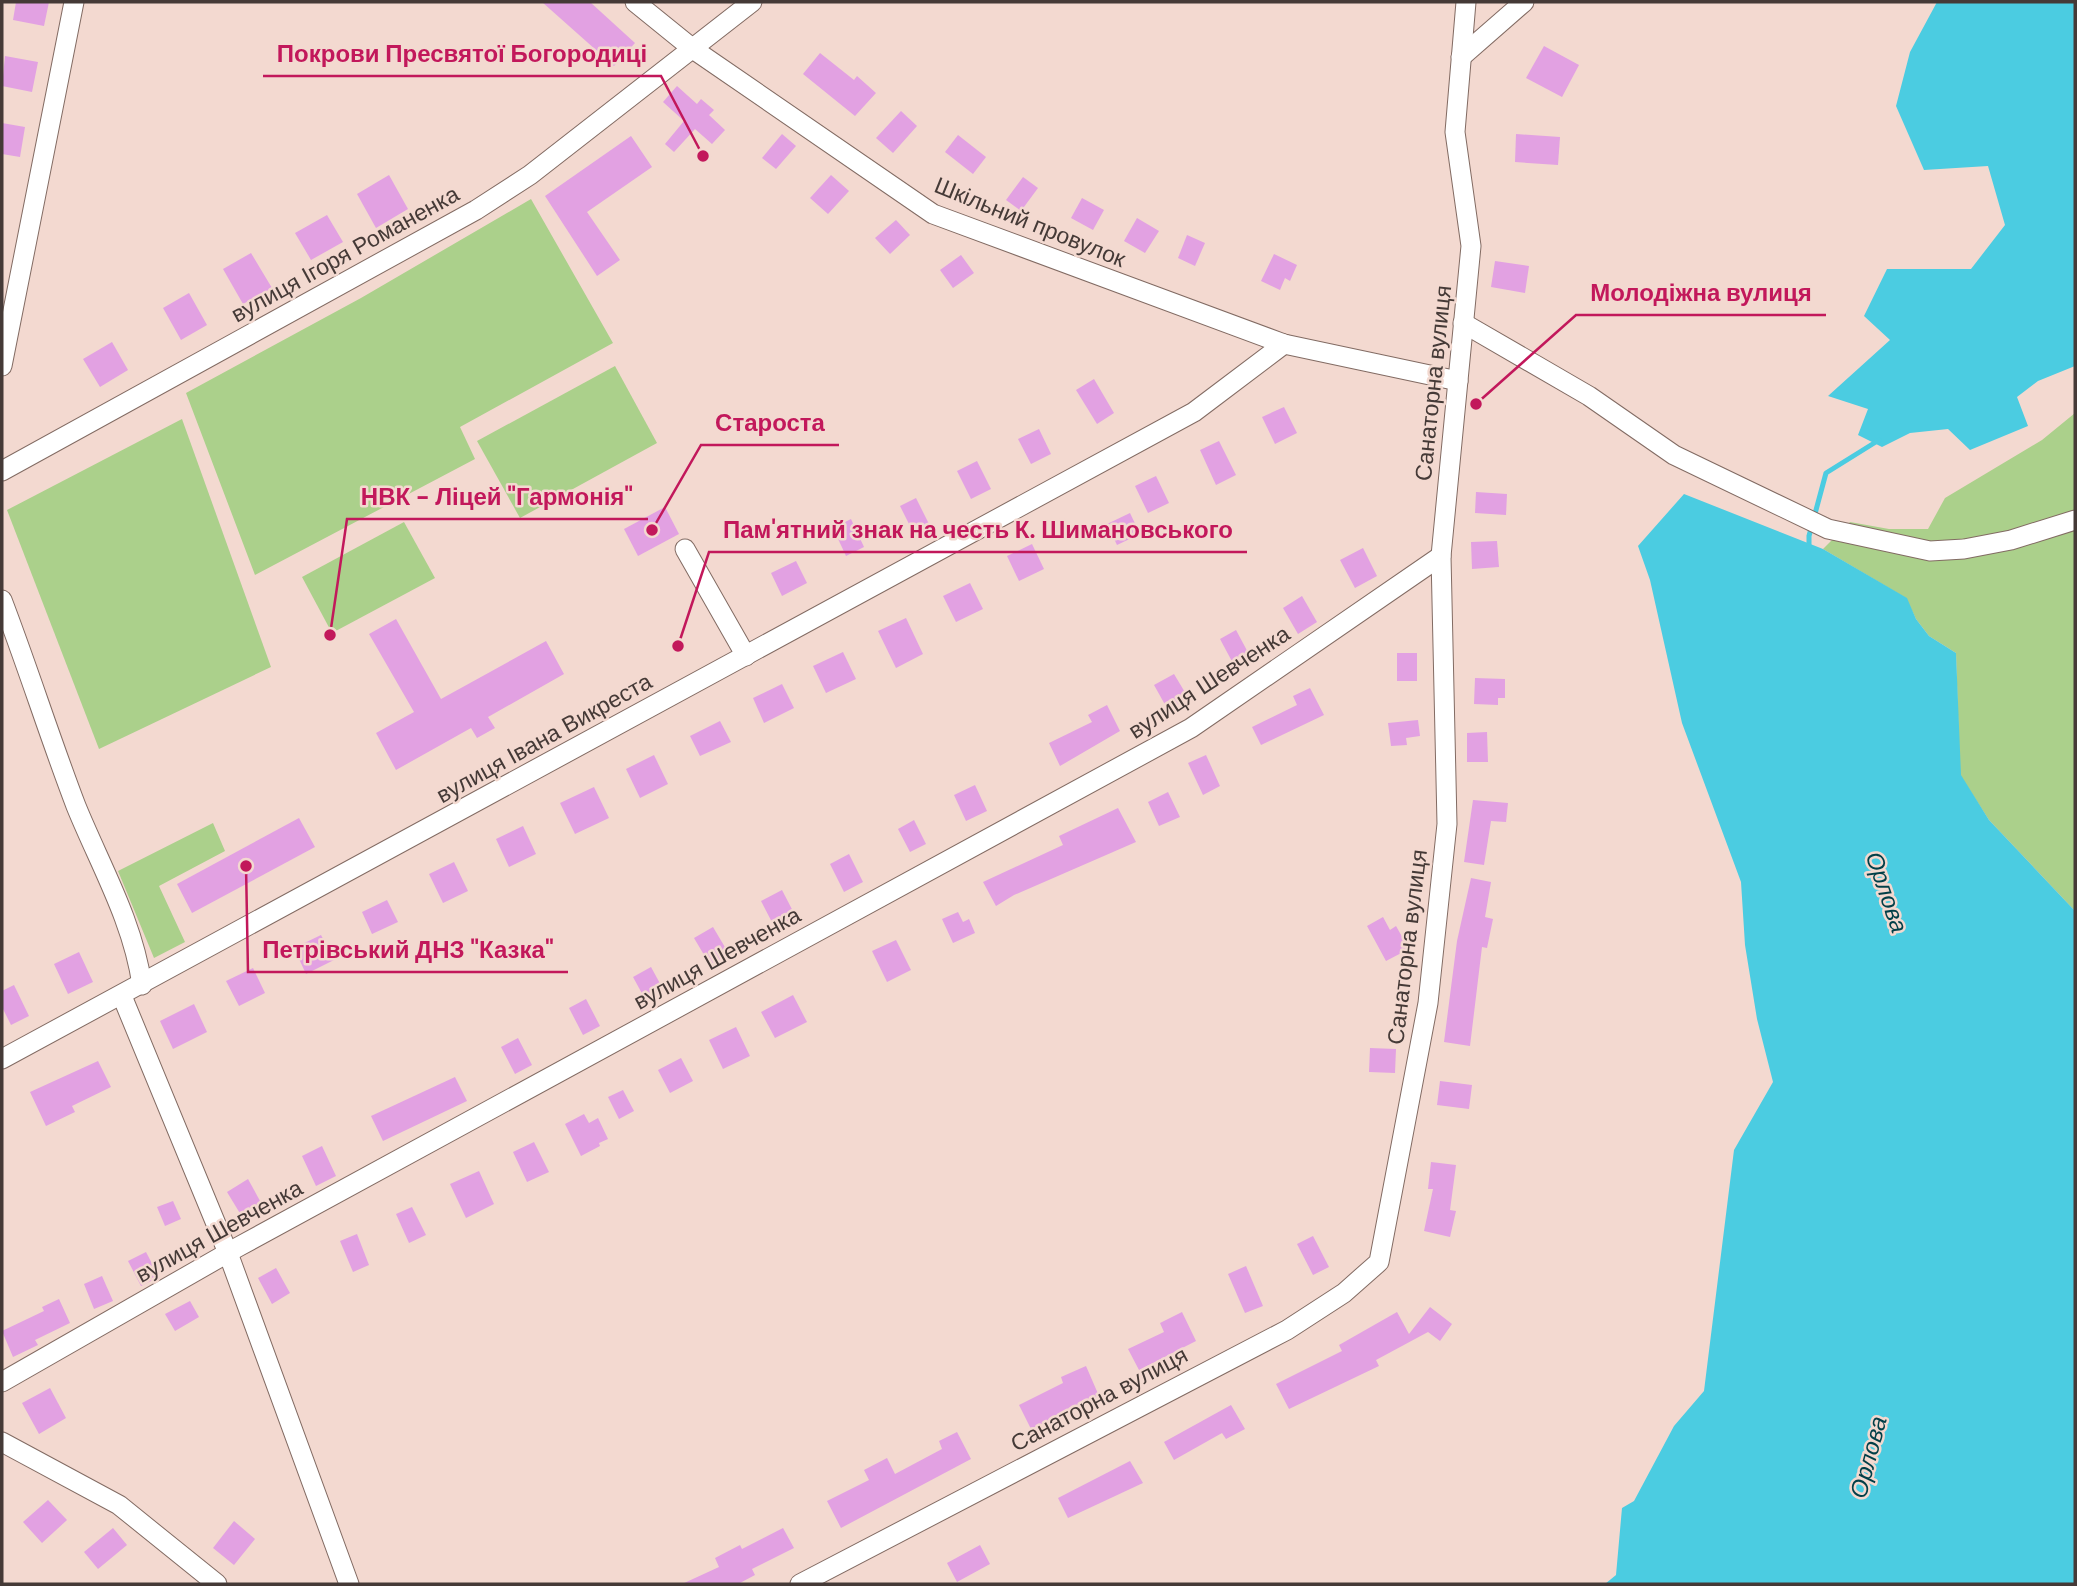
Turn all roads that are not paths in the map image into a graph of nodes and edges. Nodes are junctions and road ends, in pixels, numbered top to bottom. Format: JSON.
{"nodes":[{"id":1,"x":74,"y":2,"type":"edge"},
{"id":2,"x":635,"y":2,"type":"edge"},
{"id":3,"x":752,"y":2,"type":"edge"},
{"id":4,"x":1466,"y":2,"type":"edge"},
{"id":5,"x":1524,"y":2,"type":"edge"},
{"id":6,"x":693,"y":50,"type":"junction"},
{"id":7,"x":1461,"y":57,"type":"junction"},
{"id":8,"x":1463,"y":323,"type":"junction"},
{"id":9,"x":1284,"y":344,"type":"junction"},
{"id":10,"x":2,"y":366,"type":"edge"},
{"id":11,"x":1458,"y":382,"type":"junction"},
{"id":12,"x":2,"y":471,"type":"edge"},
{"id":13,"x":2075,"y":520,"type":"edge"},
{"id":14,"x":685,"y":549,"type":"dead end"},
{"id":15,"x":1441,"y":556,"type":"junction"},
{"id":16,"x":2,"y":600,"type":"edge"},
{"id":17,"x":746,"y":656,"type":"junction"},
{"id":18,"x":142,"y":985,"type":"junction"},
{"id":19,"x":122,"y":996,"type":"junction"},
{"id":20,"x":2,"y":1059,"type":"edge"},
{"id":21,"x":228,"y":1253,"type":"junction"},
{"id":22,"x":2,"y":1382,"type":"edge"},
{"id":23,"x":2,"y":1442,"type":"edge"},
{"id":24,"x":217,"y":1584,"type":"edge"},
{"id":25,"x":349,"y":1584,"type":"edge"},
{"id":26,"x":800,"y":1584,"type":"edge"}],
"edges":[{"from":1,"to":10,"type":"street"},
{"from":2,"to":6,"type":"street","name":"Шкільний провулок"},
{"from":3,"to":6,"type":"street","name":"вулиця Ігоря Романенка"},
{"from":4,"to":7,"type":"street","name":"Санаторна вулиця"},
{"from":5,"to":7,"type":"street"},
{"from":6,"to":9,"type":"street","name":"Шкільний провулок"},
{"from":6,"to":12,"type":"street","name":"вулиця Ігоря Романенка"},
{"from":7,"to":8,"type":"street","name":"Санаторна вулиця"},
{"from":8,"to":11,"type":"street","name":"Санаторна вулиця"},
{"from":8,"to":13,"type":"street"},
{"from":9,"to":11,"type":"street","name":"Шкільний провулок"},
{"from":9,"to":17,"type":"street","name":"вулиця Івана Викреста"},
{"from":11,"to":15,"type":"street","name":"Санаторна вулиця"},
{"from":14,"to":17,"type":"street"},
{"from":15,"to":21,"type":"street","name":"вулиця Шевченка"},
{"from":15,"to":26,"type":"street","name":"Санаторна вулиця"},
{"from":16,"to":18,"type":"street"},
{"from":17,"to":18,"type":"street","name":"вулиця Івана Викреста"},
{"from":18,"to":19,"type":"street","name":"вулиця Івана Викреста"},
{"from":19,"to":20,"type":"street","name":"вулиця Івана Викреста"},
{"from":19,"to":21,"type":"street"},
{"from":21,"to":22,"type":"street","name":"вулиця Шевченка"},
{"from":21,"to":25,"type":"street"},
{"from":23,"to":24,"type":"street"}]}
